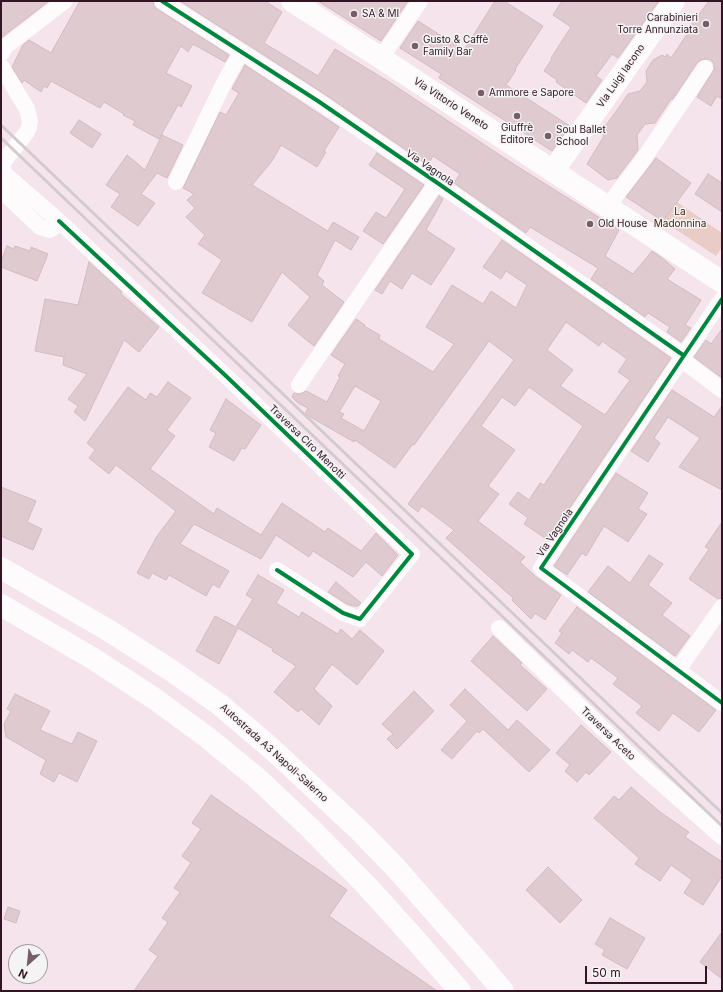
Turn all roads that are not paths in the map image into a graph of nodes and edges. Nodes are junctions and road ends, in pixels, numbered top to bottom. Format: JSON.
{"nodes":[{"id":1,"x":65,"y":1,"type":"edge"},
{"id":2,"x":162,"y":1,"type":"edge"},
{"id":3,"x":292,"y":1,"type":"edge"},
{"id":4,"x":420,"y":1,"type":"edge"},
{"id":5,"x":674,"y":1,"type":"edge"},
{"id":6,"x":241,"y":52,"type":"junction"},
{"id":7,"x":1,"y":54,"type":"edge"},
{"id":8,"x":381,"y":58,"type":"junction"},
{"id":9,"x":1,"y":66,"type":"edge"},
{"id":10,"x":705,"y":68,"type":"dead end"},
{"id":11,"x":553,"y":171,"type":"junction"},
{"id":12,"x":176,"y":182,"type":"dead end"},
{"id":13,"x":437,"y":182,"type":"junction"},
{"id":14,"x":1,"y":190,"type":"edge"},
{"id":15,"x":610,"y":208,"type":"junction"},
{"id":16,"x":59,"y":221,"type":"junction"},
{"id":17,"x":720,"y":277,"type":"edge"},
{"id":18,"x":722,"y":299,"type":"edge"},
{"id":19,"x":682,"y":357,"type":"junction"},
{"id":20,"x":299,"y":385,"type":"dead end"},
{"id":21,"x":722,"y":390,"type":"edge"},
{"id":22,"x":1,"y":568,"type":"edge"},
{"id":23,"x":277,"y":570,"type":"dead end"},
{"id":24,"x":1,"y":605,"type":"edge"},
{"id":25,"x":722,"y":607,"type":"edge"},
{"id":26,"x":499,"y":628,"type":"dead end"},
{"id":27,"x":678,"y":670,"type":"junction"},
{"id":28,"x":722,"y":703,"type":"edge"},
{"id":29,"x":722,"y":836,"type":"edge"},
{"id":30,"x":460,"y":991,"type":"edge"},
{"id":31,"x":503,"y":991,"type":"edge"}],
"edges":[{"from":1,"to":7,"type":"street"},
{"from":2,"to":6,"type":"street","name":"Via Vagnola"},
{"from":3,"to":8,"type":"main road","name":"Via Vittorio Veneto"},
{"from":4,"to":8,"type":"street"},
{"from":5,"to":11,"type":"main road","name":"Via Luigi Iacono"},
{"from":6,"to":12,"type":"street"},
{"from":6,"to":13,"type":"street","name":"Via Vagnola"},
{"from":8,"to":11,"type":"main road","name":"Via Vittorio Veneto"},
{"from":9,"to":16,"type":"street"},
{"from":10,"to":15,"type":"street"},
{"from":11,"to":15,"type":"main road","name":"Via Vittorio Veneto"},
{"from":13,"to":19,"type":"street","name":"Via Vagnola"},
{"from":13,"to":20,"type":"street"},
{"from":14,"to":16,"type":"street"},
{"from":15,"to":17,"type":"main road","name":"Via Vittorio Veneto"},
{"from":16,"to":23,"type":"street","name":"Traversa Ciro Menotti"},
{"from":18,"to":19,"type":"street"},
{"from":19,"to":21,"type":"street","name":"Via Vagnola"},
{"from":19,"to":27,"type":"street","name":"Via Vagnola"},
{"from":22,"to":31,"type":"main road","name":"Autostrada A3 Napoli-Salerno"},
{"from":24,"to":30,"type":"main road"},
{"from":25,"to":27,"type":"street"},
{"from":26,"to":29,"type":"street","name":"Traversa Aceto"},
{"from":27,"to":28,"type":"street","name":"Via Vagnola"}]}
